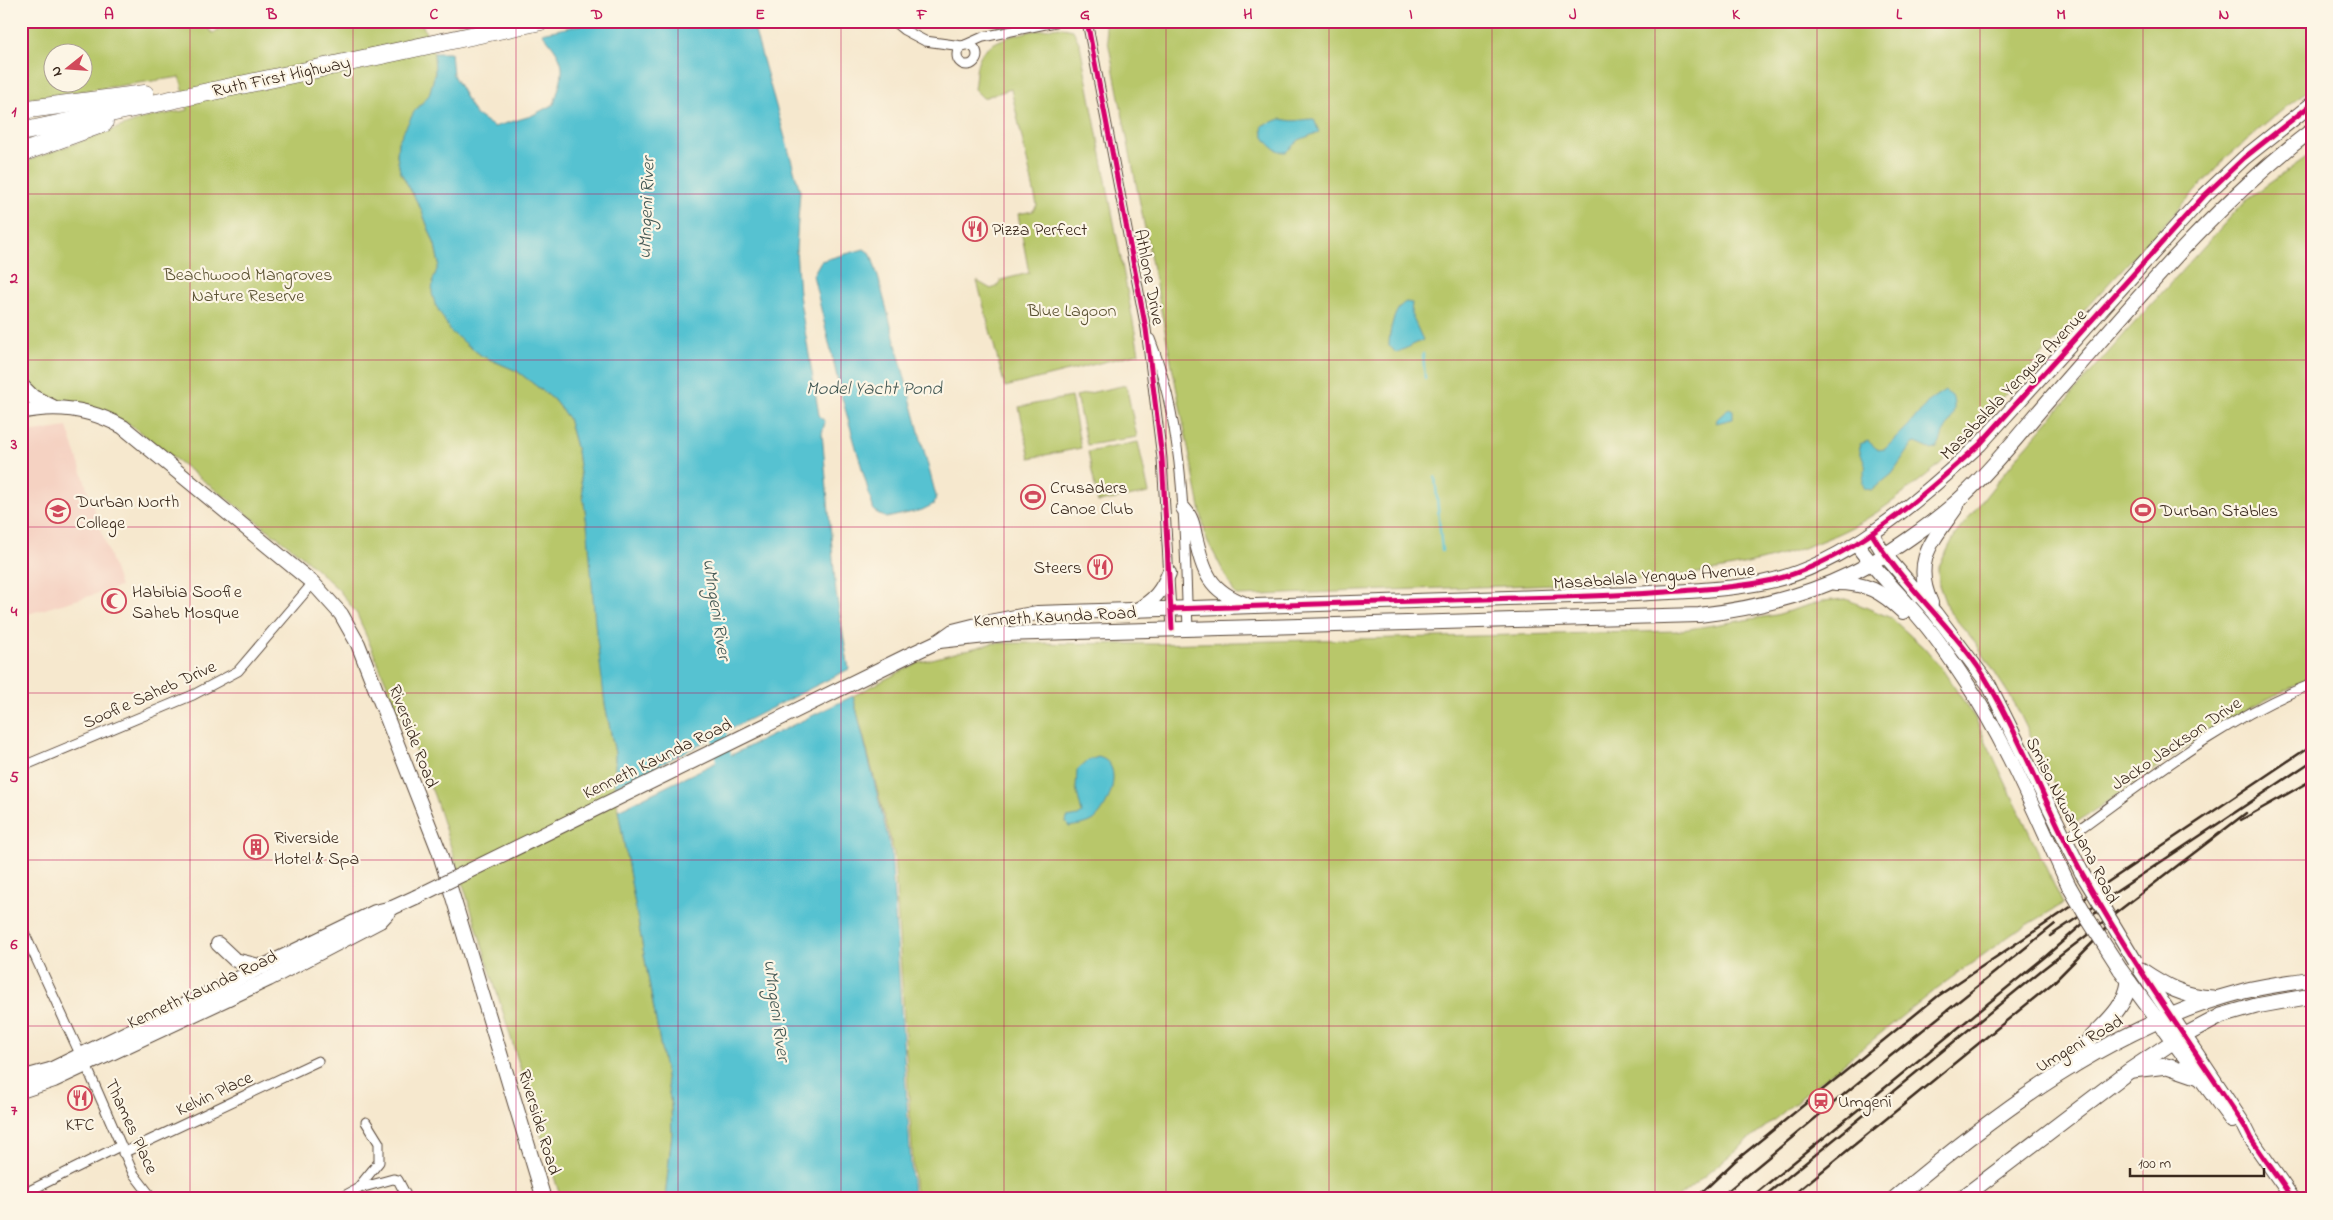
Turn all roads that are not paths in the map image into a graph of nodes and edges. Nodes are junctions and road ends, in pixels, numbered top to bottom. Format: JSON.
{"nodes":[{"id":1,"x":488,"y":21,"type":"edge"},
{"id":2,"x":541,"y":21,"type":"edge"},
{"id":3,"x":893,"y":21,"type":"edge"},
{"id":4,"x":1060,"y":21,"type":"edge"},
{"id":5,"x":1087,"y":21,"type":"edge"},
{"id":6,"x":992,"y":35,"type":"junction"},
{"id":7,"x":963,"y":45,"type":"junction"},
{"id":8,"x":977,"y":52,"type":"junction"},
{"id":9,"x":151,"y":99,"type":"junction"},
{"id":10,"x":2312,"y":104,"type":"edge"},
{"id":11,"x":21,"y":110,"type":"edge"},
{"id":12,"x":21,"y":120,"type":"edge"},
{"id":13,"x":2312,"y":130,"type":"edge"},
{"id":14,"x":21,"y":132,"type":"edge"},
{"id":15,"x":21,"y":153,"type":"edge"},
{"id":16,"x":1146,"y":329,"type":"junction"},
{"id":17,"x":21,"y":384,"type":"edge"},
{"id":18,"x":53,"y":407,"type":"junction"},
{"id":19,"x":75,"y":412,"type":"junction"},
{"id":20,"x":23,"y":413,"type":"edge"},
{"id":21,"x":1966,"y":494,"type":"junction"},
{"id":22,"x":1183,"y":508,"type":"junction"},
{"id":23,"x":1872,"y":534,"type":"junction"},
{"id":24,"x":1857,"y":545,"type":"junction"},
{"id":25,"x":1884,"y":554,"type":"junction"},
{"id":26,"x":1870,"y":563,"type":"junction"},
{"id":27,"x":1169,"y":573,"type":"junction"},
{"id":28,"x":312,"y":583,"type":"junction"},
{"id":29,"x":1828,"y":583,"type":"junction"},
{"id":30,"x":1251,"y":606,"type":"junction"},
{"id":31,"x":1187,"y":608,"type":"junction"},
{"id":32,"x":1171,"y":609,"type":"junction"},
{"id":33,"x":1136,"y":610,"type":"junction"},
{"id":34,"x":1935,"y":613,"type":"junction"},
{"id":35,"x":1172,"y":629,"type":"junction"},
{"id":36,"x":1188,"y":629,"type":"junction"},
{"id":37,"x":1930,"y":632,"type":"junction"},
{"id":38,"x":939,"y":641,"type":"junction"},
{"id":39,"x":2312,"y":684,"type":"edge"},
{"id":40,"x":21,"y":767,"type":"edge"},
{"id":41,"x":2064,"y":840,"type":"junction"},
{"id":42,"x":392,"y":908,"type":"junction"},
{"id":43,"x":21,"y":926,"type":"edge"},
{"id":44,"x":218,"y":944,"type":"dead end"},
{"id":45,"x":2138,"y":965,"type":"junction"},
{"id":46,"x":263,"y":967,"type":"junction"},
{"id":47,"x":2125,"y":976,"type":"junction"},
{"id":48,"x":2312,"y":979,"type":"edge"},
{"id":49,"x":2312,"y":996,"type":"edge"},
{"id":50,"x":2220,"y":998,"type":"junction"},
{"id":51,"x":2166,"y":1019,"type":"junction"},
{"id":52,"x":2180,"y":1038,"type":"junction"},
{"id":53,"x":83,"y":1060,"type":"junction"},
{"id":54,"x":318,"y":1061,"type":"dead end"},
{"id":55,"x":2071,"y":1067,"type":"junction"},
{"id":56,"x":2129,"y":1071,"type":"junction"},
{"id":57,"x":2200,"y":1077,"type":"junction"},
{"id":58,"x":21,"y":1078,"type":"edge"},
{"id":59,"x":21,"y":1091,"type":"edge"},
{"id":60,"x":366,"y":1122,"type":"dead end"},
{"id":61,"x":2250,"y":1139,"type":"junction"},
{"id":62,"x":122,"y":1150,"type":"junction"},
{"id":63,"x":358,"y":1189,"type":"junction"},
{"id":64,"x":21,"y":1195,"type":"edge"},
{"id":65,"x":153,"y":1199,"type":"edge"},
{"id":66,"x":338,"y":1199,"type":"edge"},
{"id":67,"x":408,"y":1199,"type":"edge"},
{"id":68,"x":544,"y":1199,"type":"edge"},
{"id":69,"x":1894,"y":1199,"type":"edge"},
{"id":70,"x":1961,"y":1199,"type":"edge"},
{"id":71,"x":2294,"y":1199,"type":"edge"}],
"edges":[{"from":1,"to":9,"type":"highway","name":"Ruth First Highway"},
{"from":2,"to":9,"type":"highway","name":"Ruth First Highway"},
{"from":3,"to":7,"type":"street"},
{"from":4,"to":6,"type":"street"},
{"from":5,"to":16,"type":"street","name":"Athlone Drive"},
{"from":6,"to":7,"type":"street"},
{"from":6,"to":8,"type":"street"},
{"from":7,"to":8,"type":"street"},
{"from":7,"to":8,"type":"street"},
{"from":9,"to":11,"type":"highway"},
{"from":9,"to":12,"type":"highway","name":"Ruth First Highway"},
{"from":9,"to":14,"type":"highway","name":"Ruth First Highway"},
{"from":9,"to":15,"type":"highway"},
{"from":10,"to":23,"type":"main road","name":"Masabalala Yengwa Avenue"},
{"from":13,"to":21,"type":"main road","name":"Masabalala Yengwa Avenue"},
{"from":16,"to":22,"type":"street","name":"Athlone Drive"},
{"from":16,"to":27,"type":"street","name":"Athlone Drive"},
{"from":17,"to":18,"type":"main road"},
{"from":18,"to":19,"type":"main road","name":"Riverside Road"},
{"from":18,"to":20,"type":"main road","name":"Riverside Road"},
{"from":19,"to":20,"type":"main road","name":"Riverside Road"},
{"from":19,"to":28,"type":"main road","name":"Riverside Road"},
{"from":21,"to":25,"type":"main road","name":"Masabalala Yengwa Avenue"},
{"from":21,"to":34,"type":"main road"},
{"from":22,"to":30,"type":"main road"},
{"from":22,"to":31,"type":"street","name":"Athlone Drive"},
{"from":23,"to":24,"type":"main road","name":"Masabalala Yengwa Avenue"},
{"from":23,"to":25,"type":"main road","name":"Smiso Nkwanyana Road"},
{"from":24,"to":26,"type":"main road","name":"Smiso Nkwanyana Road"},
{"from":24,"to":30,"type":"main road","name":"Masabalala Yengwa Avenue"},
{"from":25,"to":26,"type":"main road","name":"Masabalala Yengwa Avenue"},
{"from":25,"to":34,"type":"main road","name":"Smiso Nkwanyana Road"},
{"from":26,"to":29,"type":"main road","name":"Masabalala Yengwa Avenue"},
{"from":26,"to":37,"type":"main road","name":"Smiso Nkwanyana Road"},
{"from":27,"to":32,"type":"street","name":"Athlone Drive"},
{"from":27,"to":33,"type":"main road"},
{"from":28,"to":40,"type":"street","name":"Soofie Saheb Drive"},
{"from":28,"to":68,"type":"main road","name":"Riverside Road"},
{"from":29,"to":36,"type":"main road","name":"Masabalala Yengwa Avenue"},
{"from":29,"to":37,"type":"main road"},
{"from":30,"to":31,"type":"main road","name":"Masabalala Yengwa Avenue"},
{"from":31,"to":32,"type":"main road","name":"Masabalala Yengwa Avenue"},
{"from":31,"to":36,"type":"street","name":"Athlone Drive"},
{"from":32,"to":33,"type":"main road","name":"Kenneth Kaunda Road"},
{"from":32,"to":35,"type":"street","name":"Athlone Drive"},
{"from":33,"to":38,"type":"main road","name":"Kenneth Kaunda Road"},
{"from":34,"to":41,"type":"main road","name":"Smiso Nkwanyana Road"},
{"from":35,"to":36,"type":"main road","name":"Masabalala Yengwa Avenue"},
{"from":35,"to":38,"type":"main road","name":"Kenneth Kaunda Road"},
{"from":37,"to":47,"type":"main road","name":"Smiso Nkwanyana Road","bridge":true},
{"from":38,"to":42,"type":"main road","name":"Kenneth Kaunda Road","bridge":true},
{"from":39,"to":41,"type":"street","name":"Jacko Jackson Drive"},
{"from":41,"to":45,"type":"main road","name":"Smiso Nkwanyana Road","bridge":true},
{"from":42,"to":46,"type":"main road","name":"Kenneth Kaunda Road"},
{"from":42,"to":53,"type":"main road","name":"Kenneth Kaunda Road"},
{"from":43,"to":53,"type":"street","name":"Thames Place"},
{"from":44,"to":46,"type":"main road"},
{"from":45,"to":50,"type":"main road"},
{"from":45,"to":51,"type":"main road","name":"Smiso Nkwanyana Road"},
{"from":46,"to":53,"type":"main road","name":"Kenneth Kaunda Road"},
{"from":47,"to":51,"type":"main road","name":"Smiso Nkwanyana Road"},
{"from":47,"to":55,"type":"main road"},
{"from":48,"to":50,"type":"main road","name":"Umgeni Road"},
{"from":49,"to":52,"type":"main road"},
{"from":50,"to":51,"type":"main road","name":"Umgeni Road"},
{"from":51,"to":52,"type":"main road","name":"Smiso Nkwanyana Road"},
{"from":51,"to":55,"type":"main road","name":"Umgeni Road"},
{"from":52,"to":56,"type":"main road"},
{"from":52,"to":57,"type":"main road","name":"Smiso Nkwanyana Road"},
{"from":52,"to":61,"type":"main road","name":"Smiso Nkwanyana Road"},
{"from":53,"to":58,"type":"main road","name":"Kenneth Kaunda Road"},
{"from":53,"to":59,"type":"main road","name":"Kenneth Kaunda Road"},
{"from":53,"to":62,"type":"street","name":"Thames Place"},
{"from":54,"to":62,"type":"street","name":"Kelvin Place"},
{"from":55,"to":69,"type":"main road","name":"Umgeni Road"},
{"from":56,"to":57,"type":"main road"},
{"from":56,"to":70,"type":"main road"},
{"from":57,"to":61,"type":"main road","name":"Smiso Nkwanyana Road"},
{"from":60,"to":63,"type":"street"},
{"from":61,"to":71,"type":"main road","name":"Smiso Nkwanyana Road"},
{"from":62,"to":64,"type":"street","name":"Kelvin Place"},
{"from":62,"to":65,"type":"street","name":"Thames Place"},
{"from":63,"to":66,"type":"street"},
{"from":63,"to":67,"type":"street"}]}
